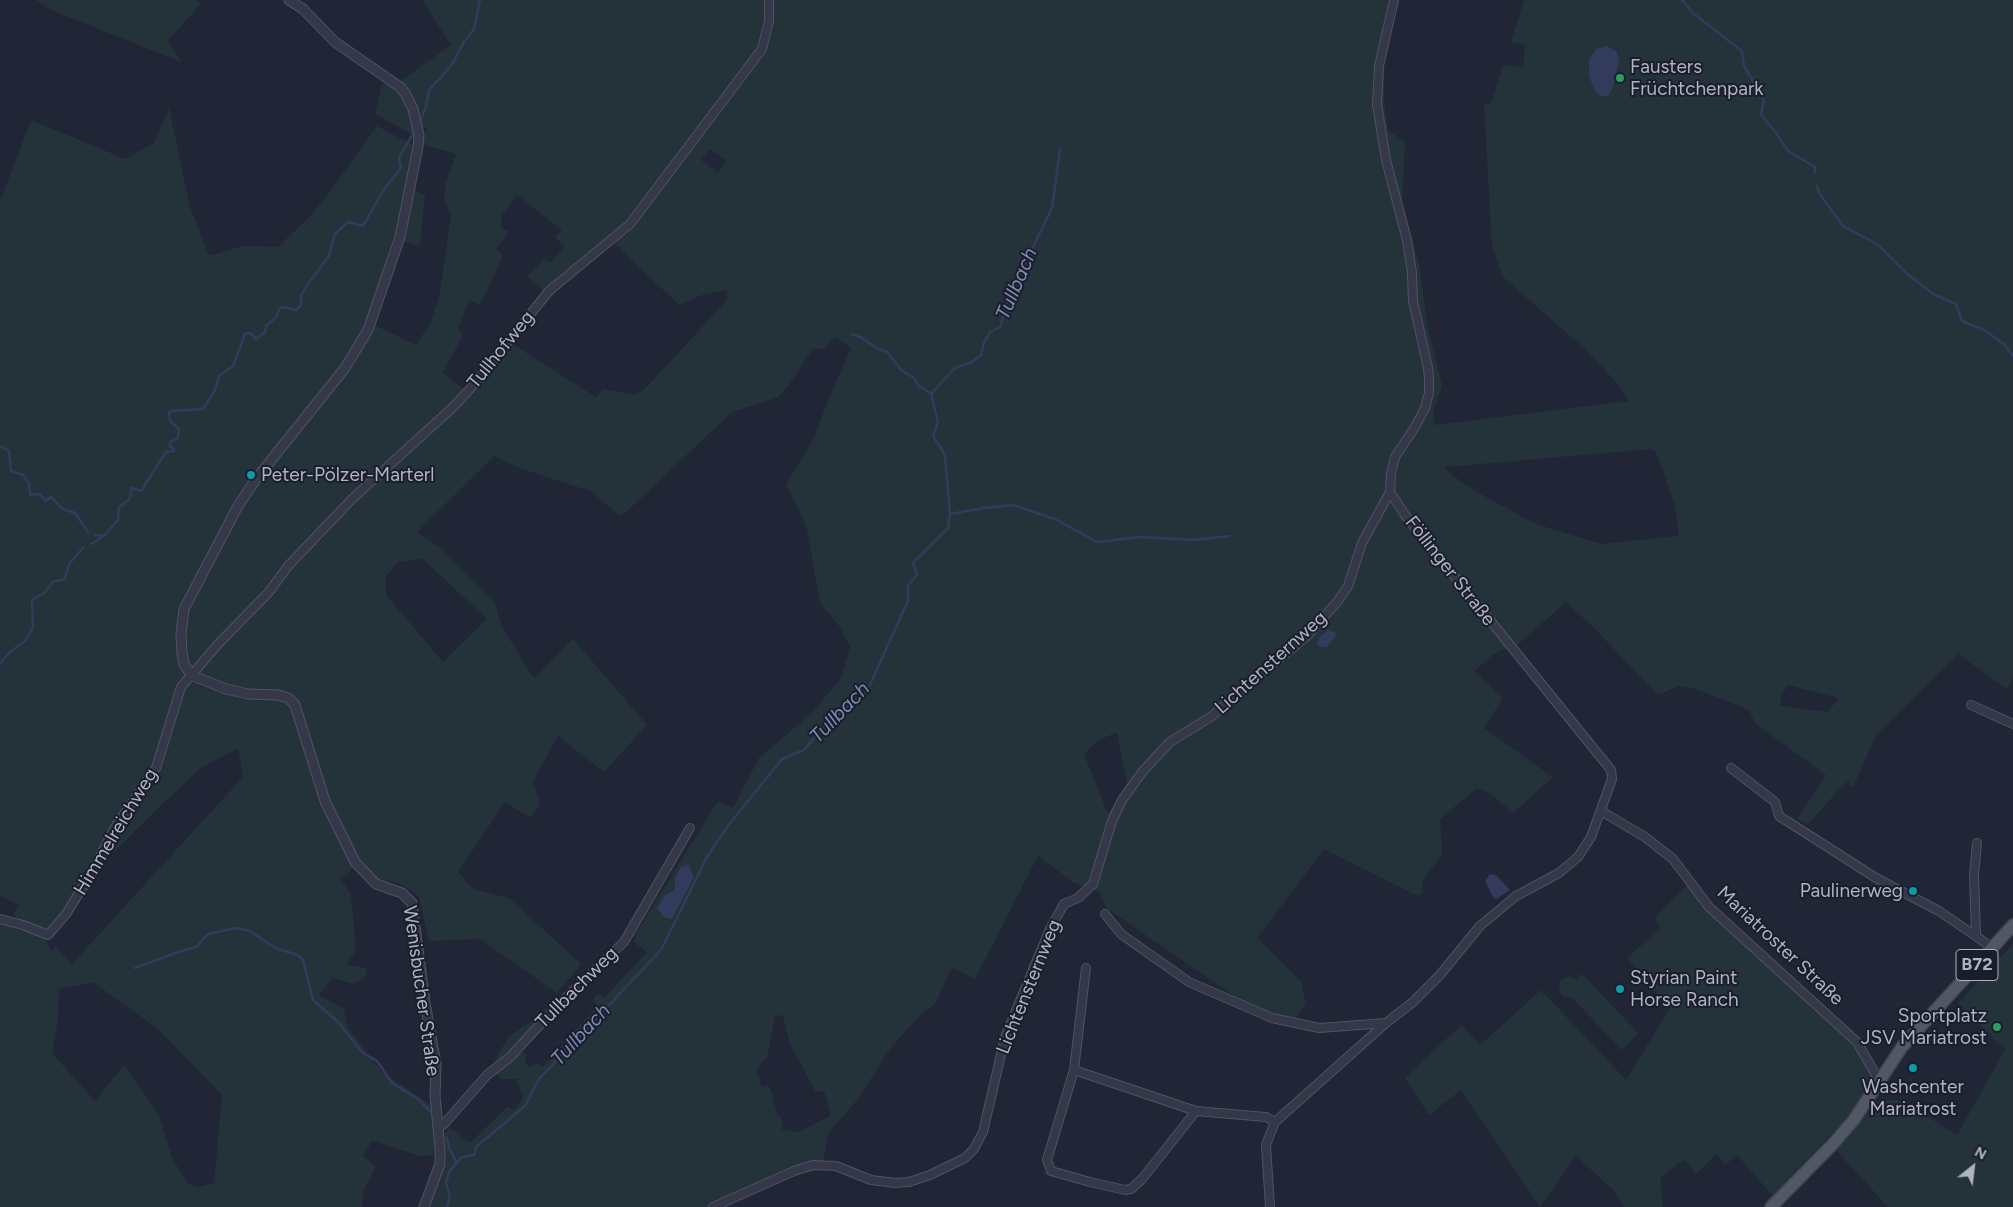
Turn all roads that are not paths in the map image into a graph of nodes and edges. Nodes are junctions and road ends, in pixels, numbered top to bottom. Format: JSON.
{"nodes":[{"id":1,"x":288,"y":0,"type":"edge"},
{"id":2,"x":769,"y":0,"type":"edge"},
{"id":3,"x":1394,"y":0,"type":"edge"},
{"id":4,"x":1390,"y":492,"type":"junction"},
{"id":5,"x":190,"y":676,"type":"junction"},
{"id":6,"x":1971,"y":705,"type":"dead end"},
{"id":7,"x":2013,"y":724,"type":"edge"},
{"id":8,"x":1731,"y":768,"type":"dead end"},
{"id":9,"x":1601,"y":811,"type":"junction"},
{"id":10,"x":690,"y":828,"type":"dead end"},
{"id":11,"x":1977,"y":843,"type":"dead end"},
{"id":12,"x":1105,"y":914,"type":"dead end"},
{"id":13,"x":0,"y":920,"type":"edge"},
{"id":14,"x":2013,"y":925,"type":"edge"},
{"id":15,"x":1976,"y":934,"type":"junction"},
{"id":16,"x":1993,"y":948,"type":"junction"},
{"id":17,"x":1086,"y":968,"type":"dead end"},
{"id":18,"x":1386,"y":1023,"type":"junction"},
{"id":19,"x":1074,"y":1070,"type":"junction"},
{"id":20,"x":1879,"y":1080,"type":"junction"},
{"id":21,"x":1196,"y":1111,"type":"junction"},
{"id":22,"x":1275,"y":1122,"type":"junction"},
{"id":23,"x":438,"y":1127,"type":"junction"},
{"id":24,"x":424,"y":1207,"type":"edge"},
{"id":25,"x":713,"y":1207,"type":"edge"},
{"id":26,"x":1270,"y":1207,"type":"edge"},
{"id":27,"x":1771,"y":1207,"type":"edge"}],
"edges":[{"from":1,"to":5,"type":"street"},
{"from":2,"to":5,"type":"street","name":"Tullhofweg"},
{"from":3,"to":4,"type":"street"},
{"from":4,"to":9,"type":"street","name":"Föllinger Straße"},
{"from":4,"to":25,"type":"street","name":"Lichtensternweg"},
{"from":5,"to":13,"type":"street","name":"Himmelreichweg"},
{"from":5,"to":23,"type":"street","name":"Wenisbucher Straße"},
{"from":6,"to":7,"type":"street"},
{"from":8,"to":15,"type":"street"},
{"from":9,"to":18,"type":"street","name":"Föllinger Straße"},
{"from":9,"to":20,"type":"street","name":"Mariatroster Straße"},
{"from":10,"to":23,"type":"street","name":"Tullbachweg"},
{"from":11,"to":15,"type":"street"},
{"from":12,"to":18,"type":"street"},
{"from":14,"to":16,"type":"main road","number":"B72"},
{"from":15,"to":16,"type":"street"},
{"from":16,"to":20,"type":"main road","number":"B72"},
{"from":17,"to":19,"type":"street"},
{"from":18,"to":22,"type":"street","name":"Föllinger Straße"},
{"from":19,"to":21,"type":"street"},
{"from":19,"to":21,"type":"street"},
{"from":20,"to":27,"type":"main road","number":"B72"},
{"from":21,"to":22,"type":"street"},
{"from":22,"to":26,"type":"street","name":"Föllinger Straße"},
{"from":23,"to":24,"type":"street","name":"Wenisbucher Straße"}]}
